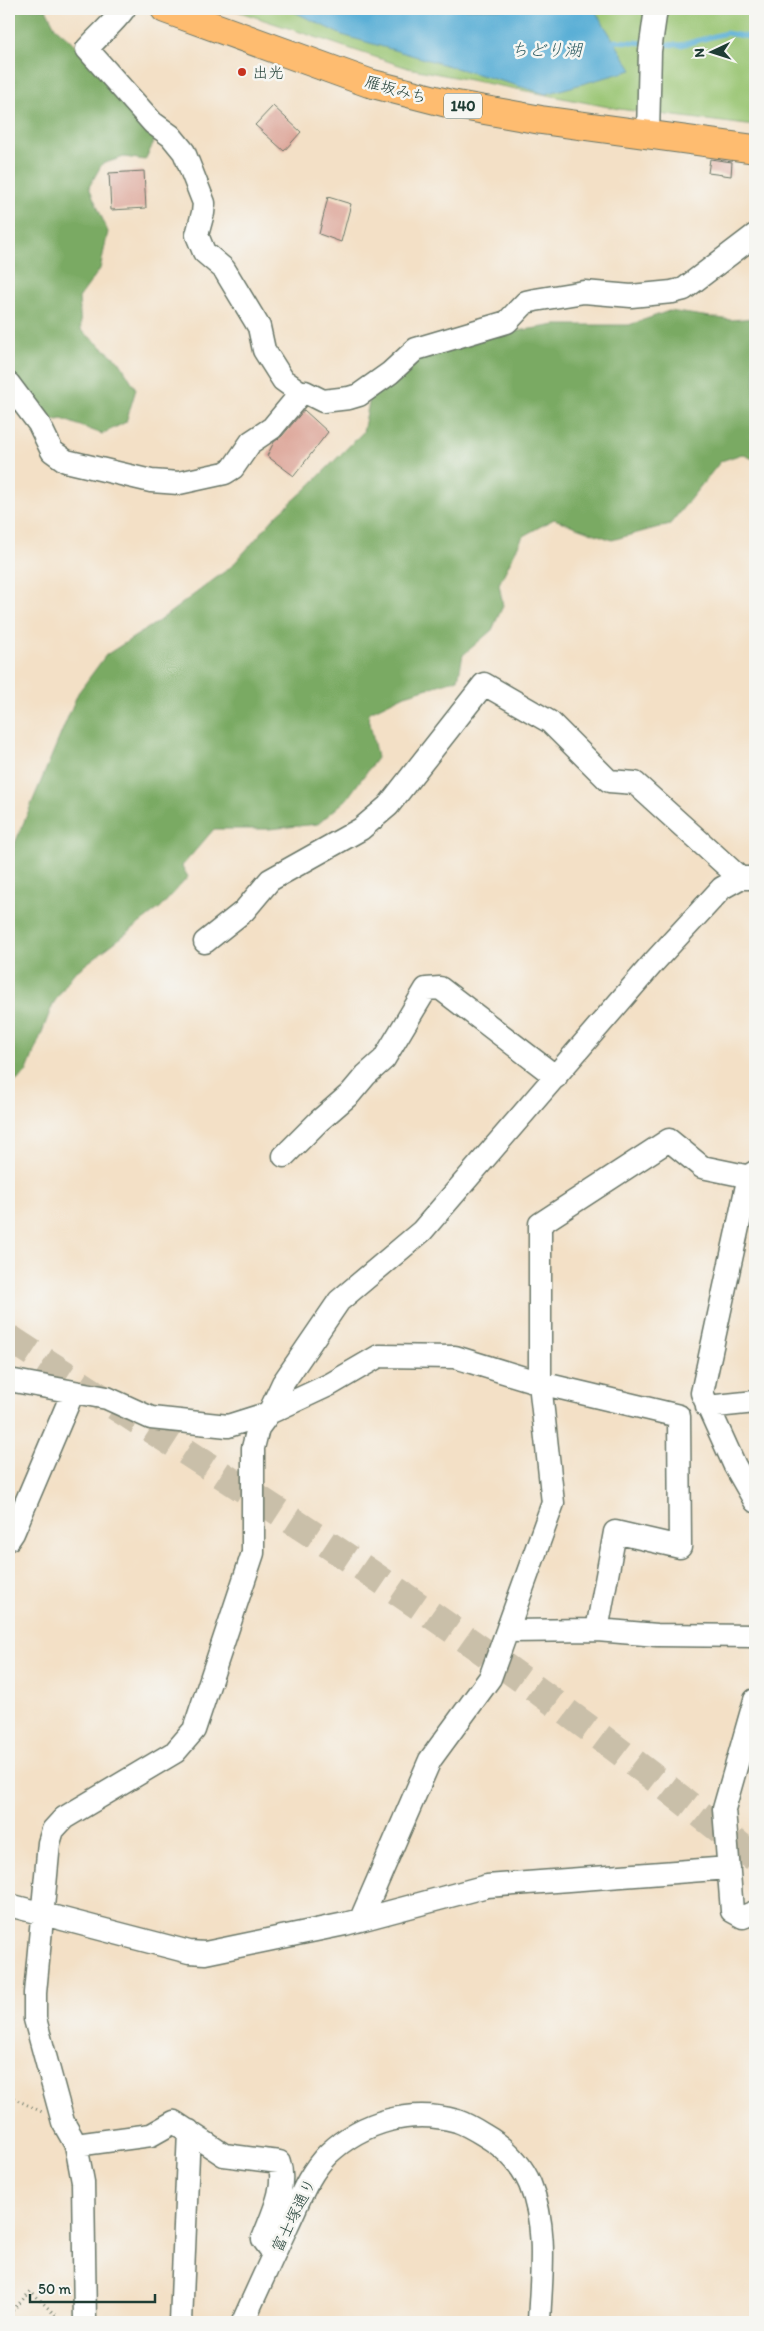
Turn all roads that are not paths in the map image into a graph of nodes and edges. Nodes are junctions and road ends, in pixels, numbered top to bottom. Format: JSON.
{"nodes":[{"id":1,"x":124,"y":9,"type":"edge"},
{"id":2,"x":656,"y":9,"type":"edge"},
{"id":3,"x":176,"y":11,"type":"edge"},
{"id":4,"x":648,"y":134,"type":"junction"},
{"id":5,"x":755,"y":149,"type":"edge"},
{"id":6,"x":755,"y":235,"type":"edge"},
{"id":7,"x":9,"y":384,"type":"edge"},
{"id":8,"x":307,"y":395,"type":"junction"},
{"id":9,"x":748,"y":878,"type":"edge"},
{"id":10,"x":205,"y":942,"type":"dead end"},
{"id":11,"x":556,"y":1077,"type":"junction"},
{"id":12,"x":284,"y":1156,"type":"dead end"},
{"id":13,"x":753,"y":1175,"type":"edge"},
{"id":14,"x":9,"y":1380,"type":"edge"},
{"id":15,"x":540,"y":1383,"type":"junction"},
{"id":16,"x":73,"y":1392,"type":"junction"},
{"id":17,"x":755,"y":1402,"type":"edge"},
{"id":18,"x":707,"y":1407,"type":"junction"},
{"id":19,"x":270,"y":1413,"type":"junction"},
{"id":20,"x":755,"y":1501,"type":"edge"},
{"id":21,"x":9,"y":1539,"type":"edge"},
{"id":22,"x":597,"y":1630,"type":"junction"},
{"id":23,"x":508,"y":1631,"type":"junction"},
{"id":24,"x":755,"y":1636,"type":"edge"},
{"id":25,"x":755,"y":1700,"type":"edge"},
{"id":26,"x":729,"y":1868,"type":"junction"},
{"id":27,"x":9,"y":1905,"type":"edge"},
{"id":28,"x":755,"y":1912,"type":"edge"},
{"id":29,"x":44,"y":1914,"type":"junction"},
{"id":30,"x":361,"y":1919,"type":"junction"},
{"id":31,"x":189,"y":2131,"type":"junction"},
{"id":32,"x":76,"y":2145,"type":"junction"},
{"id":33,"x":274,"y":2254,"type":"junction"},
{"id":34,"x":85,"y":2322,"type":"edge"},
{"id":35,"x":181,"y":2322,"type":"edge"},
{"id":36,"x":242,"y":2322,"type":"edge"},
{"id":37,"x":539,"y":2322,"type":"edge"}],
"edges":[{"from":1,"to":8,"type":"street"},
{"from":2,"to":4,"type":"street"},
{"from":3,"to":4,"type":"highway","name":"雁坂みち","number":"140"},
{"from":4,"to":5,"type":"highway","name":"雁坂みち","number":"140"},
{"from":6,"to":8,"type":"street"},
{"from":7,"to":8,"type":"street"},
{"from":9,"to":10,"type":"street"},
{"from":9,"to":11,"type":"street"},
{"from":11,"to":12,"type":"street"},
{"from":11,"to":19,"type":"street"},
{"from":13,"to":15,"type":"street"},
{"from":13,"to":18,"type":"street"},
{"from":14,"to":16,"type":"street"},
{"from":15,"to":19,"type":"street"},
{"from":15,"to":22,"type":"street"},
{"from":15,"to":23,"type":"street"},
{"from":16,"to":19,"type":"street"},
{"from":16,"to":21,"type":"street"},
{"from":17,"to":18,"type":"street"},
{"from":18,"to":20,"type":"street"},
{"from":19,"to":29,"type":"street"},
{"from":22,"to":23,"type":"street"},
{"from":22,"to":24,"type":"street"},
{"from":23,"to":30,"type":"street"},
{"from":25,"to":26,"type":"street"},
{"from":26,"to":28,"type":"street"},
{"from":26,"to":30,"type":"street"},
{"from":27,"to":29,"type":"street"},
{"from":29,"to":30,"type":"street"},
{"from":29,"to":32,"type":"street"},
{"from":31,"to":32,"type":"street"},
{"from":31,"to":33,"type":"street"},
{"from":31,"to":35,"type":"street"},
{"from":32,"to":34,"type":"street"},
{"from":33,"to":36,"type":"street","name":"富士塚通り"},
{"from":33,"to":37,"type":"street","name":"富士塚通り"}]}
